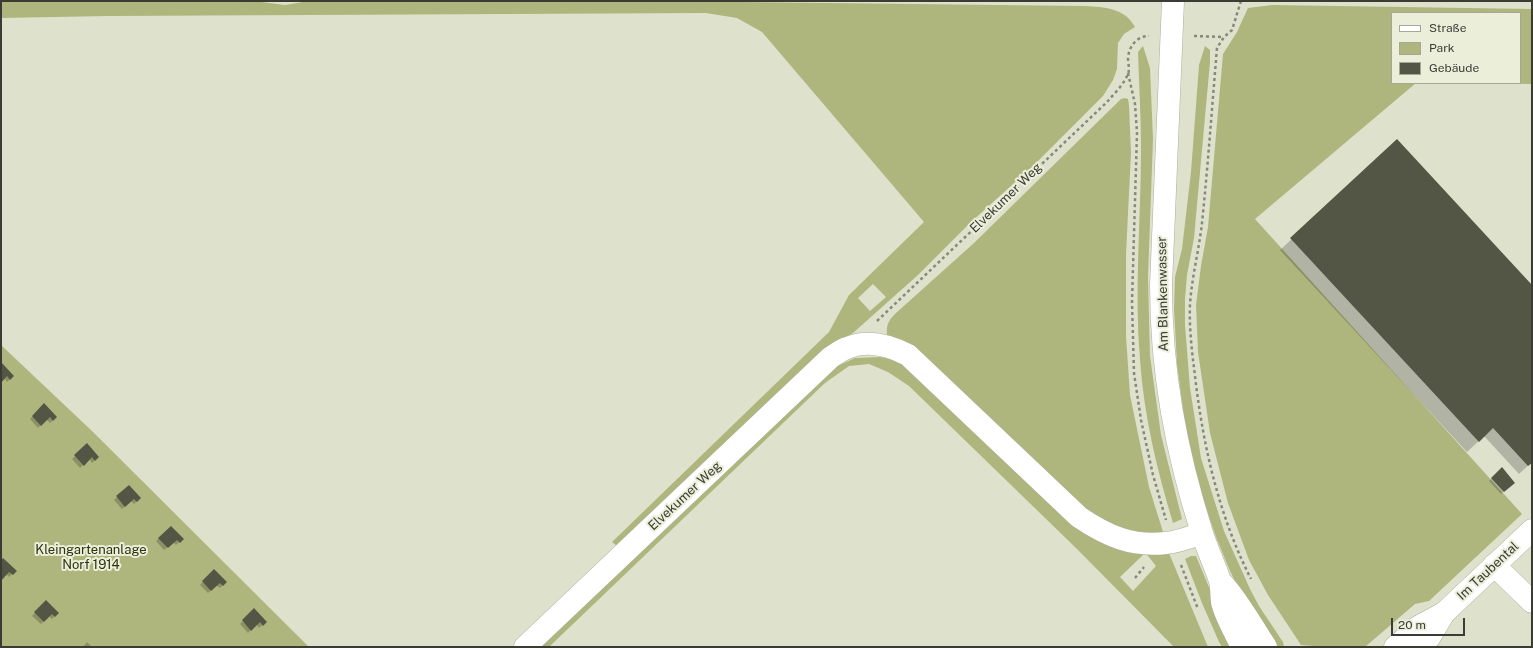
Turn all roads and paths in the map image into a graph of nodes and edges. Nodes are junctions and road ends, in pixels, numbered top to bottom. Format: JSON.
{"nodes":[{"id":1,"x":1174,"y":1,"type":"edge"},
{"id":2,"x":1241,"y":1,"type":"edge"},
{"id":3,"x":1143,"y":36,"type":"dead end"},
{"id":4,"x":874,"y":323,"type":"dead end"},
{"id":5,"x":1532,"y":530,"type":"edge"},
{"id":6,"x":1202,"y":533,"type":"junction"},
{"id":7,"x":1173,"y":542,"type":"junction"},
{"id":8,"x":1494,"y":565,"type":"junction"},
{"id":9,"x":1220,"y":580,"type":"junction"},
{"id":10,"x":1255,"y":585,"type":"dead end"},
{"id":11,"x":1532,"y":602,"type":"edge"},
{"id":12,"x":1199,"y":612,"type":"dead end"},
{"id":13,"x":1444,"y":613,"type":"junction"},
{"id":14,"x":525,"y":647,"type":"edge"},
{"id":15,"x":1242,"y":647,"type":"edge"},
{"id":16,"x":1266,"y":647,"type":"edge"},
{"id":17,"x":1395,"y":647,"type":"edge"},
{"id":18,"x":1421,"y":647,"type":"edge"}],
"edges":[{"from":1,"to":6,"type":"street","name":"Am Blankenwasser"},
{"from":2,"to":10,"type":"path"},
{"from":3,"to":4,"type":"path","name":"Elvekumer Weg"},
{"from":5,"to":8,"type":"street","name":"Im Taubental"},
{"from":6,"to":7,"type":"street","name":"Elvekumer Weg"},
{"from":6,"to":9,"type":"street","name":"Am Blankenwasser"},
{"from":7,"to":12,"type":"path"},
{"from":7,"to":14,"type":"street","name":"Elvekumer Weg"},
{"from":8,"to":11,"type":"street"},
{"from":8,"to":13,"type":"street","name":"Im Taubental"},
{"from":9,"to":15,"type":"street","name":"Am Blankenwasser"},
{"from":9,"to":16,"type":"street","name":"Am Blankenwasser"},
{"from":13,"to":17,"type":"street","name":"Im Taubental"},
{"from":13,"to":18,"type":"street","name":"Im Taubental"}]}
